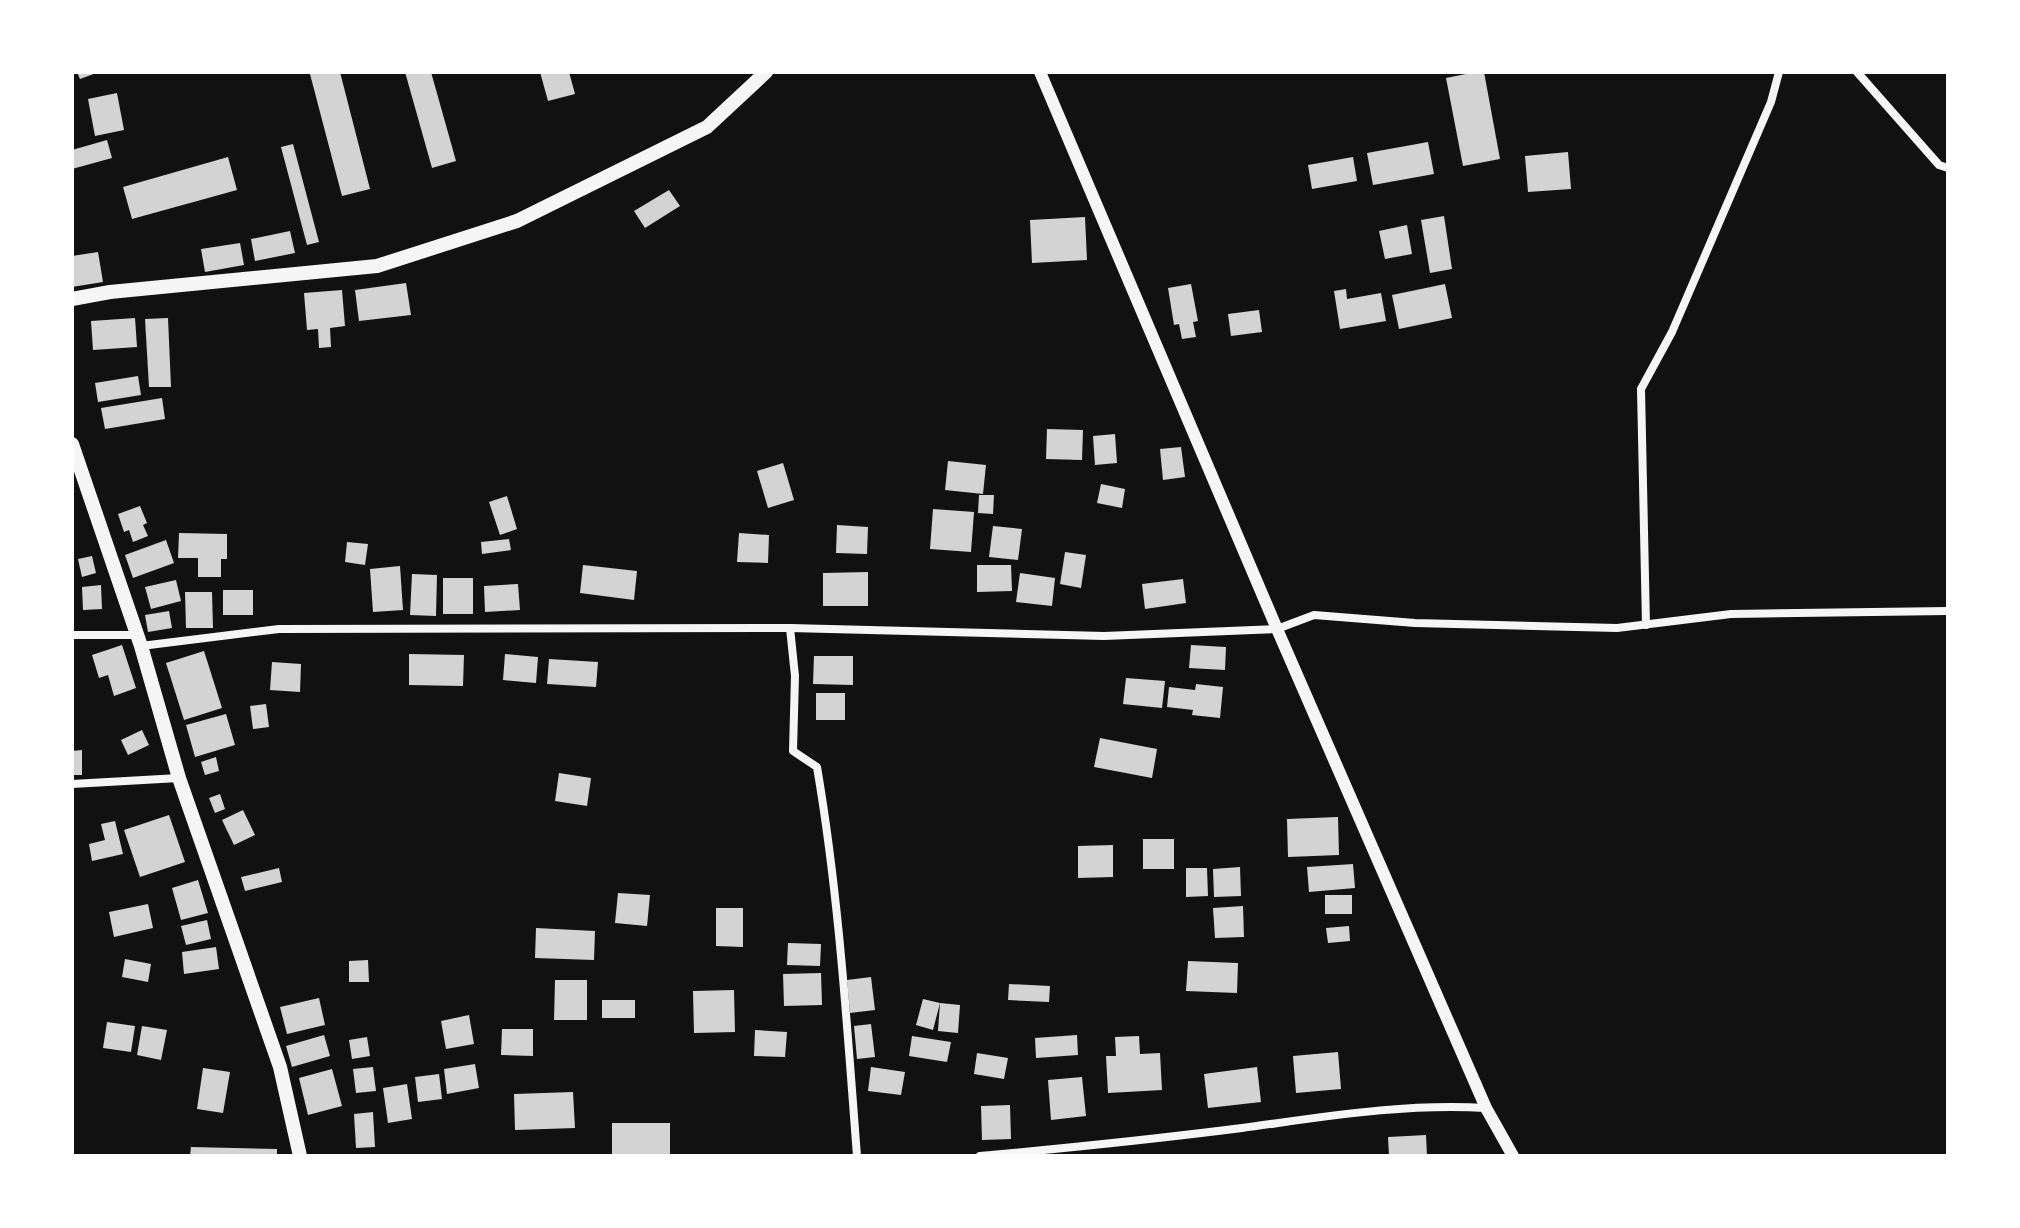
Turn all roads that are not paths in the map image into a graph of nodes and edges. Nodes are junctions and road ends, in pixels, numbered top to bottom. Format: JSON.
{"nodes":[{"id":1,"x":766,"y":72,"type":"edge"},
{"id":2,"x":1040,"y":72,"type":"edge"},
{"id":3,"x":1779,"y":72,"type":"edge"},
{"id":4,"x":1857,"y":72,"type":"edge"},
{"id":5,"x":1948,"y":168,"type":"edge"},
{"id":6,"x":72,"y":299,"type":"edge"},
{"id":7,"x":72,"y":444,"type":"edge"},
{"id":8,"x":77,"y":481,"type":"edge"},
{"id":9,"x":1948,"y":611,"type":"edge"},
{"id":10,"x":1646,"y":625,"type":"junction"},
{"id":11,"x":790,"y":628,"type":"junction"},
{"id":12,"x":1277,"y":629,"type":"junction"},
{"id":13,"x":72,"y":635,"type":"edge"},
{"id":14,"x":139,"y":640,"type":"junction"},
{"id":15,"x":179,"y":778,"type":"junction"},
{"id":16,"x":72,"y":784,"type":"edge"},
{"id":17,"x":1486,"y":1108,"type":"junction"},
{"id":18,"x":300,"y":1156,"type":"edge"},
{"id":19,"x":857,"y":1156,"type":"edge"},
{"id":20,"x":980,"y":1156,"type":"edge"},
{"id":21,"x":1513,"y":1156,"type":"edge"}],
"edges":[{"from":1,"to":6,"type":"main road"},
{"from":2,"to":12,"type":"street"},
{"from":3,"to":10,"type":"street"},
{"from":4,"to":5,"type":"street"},
{"from":7,"to":8,"type":"main road"},
{"from":8,"to":14,"type":"main road"},
{"from":9,"to":10,"type":"street"},
{"from":10,"to":12,"type":"street"},
{"from":11,"to":12,"type":"street"},
{"from":11,"to":14,"type":"street"},
{"from":11,"to":19,"type":"street"},
{"from":12,"to":17,"type":"street"},
{"from":13,"to":14,"type":"street"},
{"from":14,"to":15,"type":"main road"},
{"from":15,"to":16,"type":"street"},
{"from":15,"to":18,"type":"main road"},
{"from":17,"to":20,"type":"street"},
{"from":17,"to":21,"type":"street"}]}
